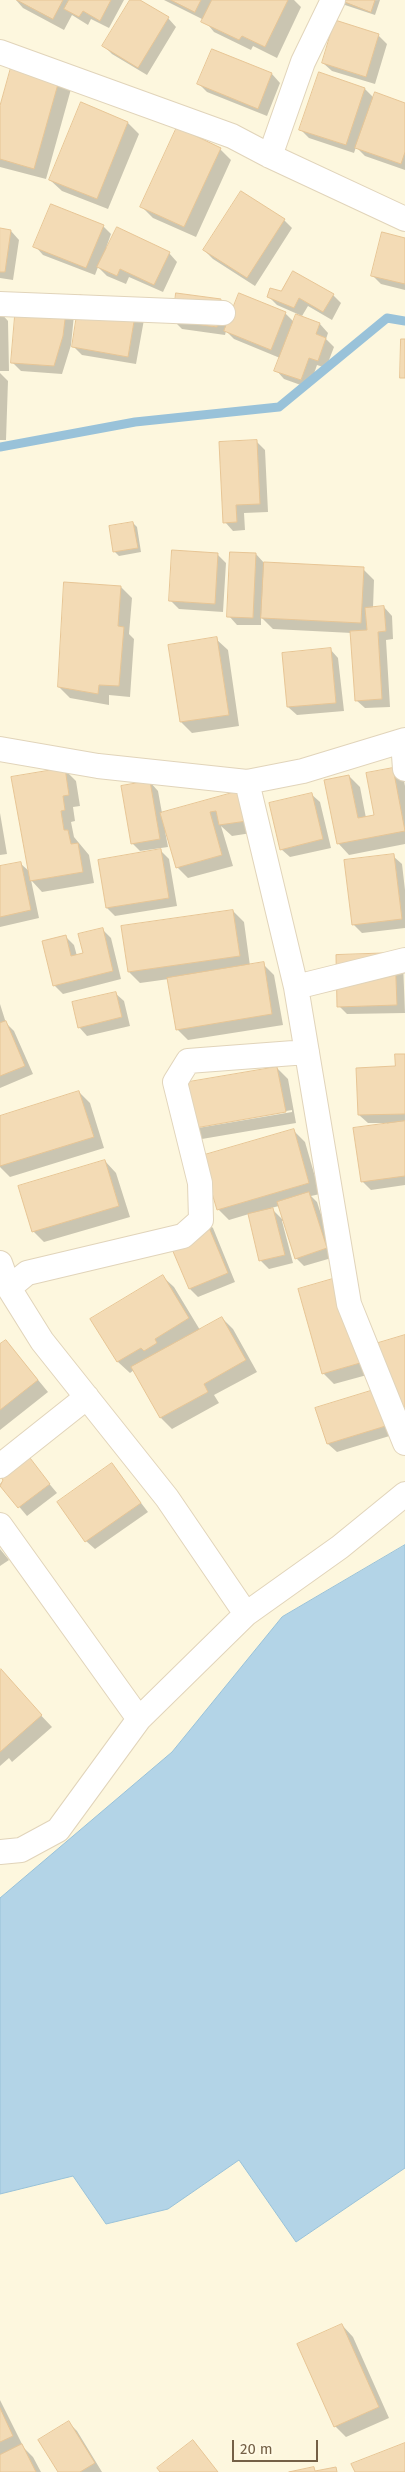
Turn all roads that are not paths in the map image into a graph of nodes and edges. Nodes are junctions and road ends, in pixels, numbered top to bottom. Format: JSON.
{"nodes":[{"id":1,"x":333,"y":0,"type":"edge"},
{"id":2,"x":0,"y":52,"type":"edge"},
{"id":3,"x":270,"y":156,"type":"junction"},
{"id":4,"x":405,"y":219,"type":"edge"},
{"id":5,"x":0,"y":304,"type":"edge"},
{"id":6,"x":223,"y":312,"type":"dead end"},
{"id":7,"x":404,"y":741,"type":"edge"},
{"id":8,"x":0,"y":749,"type":"edge"},
{"id":9,"x":405,"y":769,"type":"edge"},
{"id":10,"x":247,"y":782,"type":"junction"},
{"id":11,"x":405,"y":960,"type":"edge"},
{"id":12,"x":296,"y":987,"type":"junction"},
{"id":13,"x":306,"y":1052,"type":"junction"},
{"id":14,"x":0,"y":1264,"type":"edge"},
{"id":15,"x":9,"y":1288,"type":"junction"},
{"id":16,"x":87,"y":1398,"type":"junction"},
{"id":17,"x":405,"y":1443,"type":"edge"},
{"id":18,"x":0,"y":1466,"type":"edge"},
{"id":19,"x":405,"y":1494,"type":"edge"},
{"id":20,"x":0,"y":1525,"type":"edge"},
{"id":21,"x":246,"y":1614,"type":"junction"},
{"id":22,"x":139,"y":1719,"type":"junction"},
{"id":23,"x":0,"y":1852,"type":"edge"}],
"edges":[{"from":1,"to":3,"type":"street"},
{"from":2,"to":3,"type":"street"},
{"from":3,"to":4,"type":"street"},
{"from":5,"to":6,"type":"street"},
{"from":7,"to":9,"type":"street"},
{"from":7,"to":10,"type":"street"},
{"from":8,"to":10,"type":"street"},
{"from":10,"to":12,"type":"street"},
{"from":11,"to":12,"type":"street"},
{"from":12,"to":13,"type":"street"},
{"from":13,"to":15,"type":"street"},
{"from":13,"to":17,"type":"street"},
{"from":14,"to":15,"type":"street"},
{"from":15,"to":16,"type":"street"},
{"from":16,"to":18,"type":"street"},
{"from":16,"to":21,"type":"street"},
{"from":19,"to":21,"type":"street"},
{"from":20,"to":22,"type":"street"},
{"from":21,"to":22,"type":"street"},
{"from":22,"to":23,"type":"street"}]}
